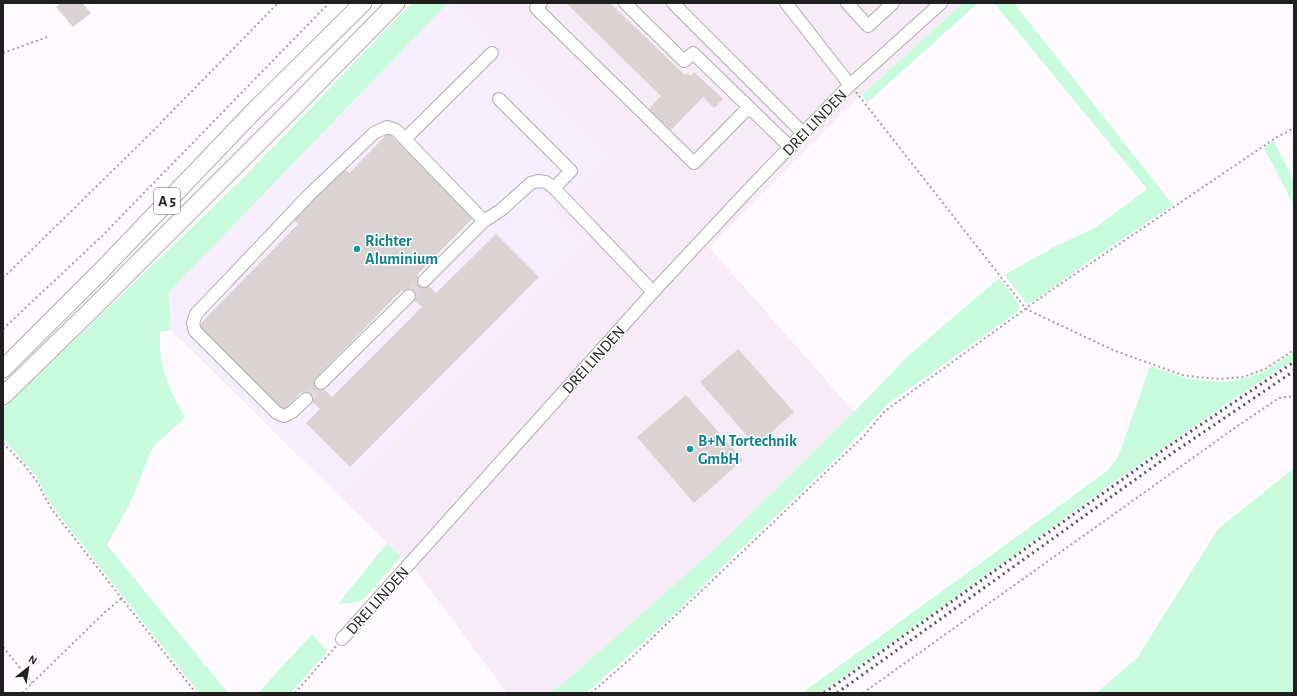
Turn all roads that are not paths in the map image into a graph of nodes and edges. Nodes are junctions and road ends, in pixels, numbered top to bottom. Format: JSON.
{"nodes":[{"id":1,"x":363,"y":3,"type":"edge"},
{"id":2,"x":396,"y":3,"type":"edge"},
{"id":3,"x":541,"y":3,"type":"edge"},
{"id":4,"x":625,"y":3,"type":"edge"},
{"id":5,"x":673,"y":3,"type":"edge"},
{"id":6,"x":786,"y":3,"type":"edge"},
{"id":7,"x":847,"y":3,"type":"edge"},
{"id":8,"x":893,"y":3,"type":"edge"},
{"id":9,"x":941,"y":3,"type":"edge"},
{"id":10,"x":492,"y":53,"type":"dead end"},
{"id":11,"x":850,"y":85,"type":"junction"},
{"id":12,"x":499,"y":99,"type":"dead end"},
{"id":13,"x":748,"y":108,"type":"junction"},
{"id":14,"x":803,"y":133,"type":"junction"},
{"id":15,"x":405,"y":139,"type":"junction"},
{"id":16,"x":790,"y":148,"type":"junction"},
{"id":17,"x":554,"y":188,"type":"junction"},
{"id":18,"x":484,"y":221,"type":"junction"},
{"id":19,"x":424,"y":281,"type":"tunnel mouth"},
{"id":20,"x":653,"y":292,"type":"junction"},
{"id":21,"x":409,"y":296,"type":"tunnel mouth"},
{"id":22,"x":3,"y":369,"type":"edge"},
{"id":23,"x":321,"y":383,"type":"tunnel mouth"},
{"id":24,"x":3,"y":396,"type":"edge"},
{"id":25,"x":306,"y":399,"type":"tunnel mouth"},
{"id":26,"x":342,"y":639,"type":"road end"}],
"edges":[{"from":1,"to":22,"type":"highway","number":"A 5"},
{"from":2,"to":24,"type":"highway","number":"A 5"},
{"from":3,"to":13,"type":"street"},
{"from":4,"to":13,"type":"street"},
{"from":5,"to":14,"type":"street"},
{"from":6,"to":11,"type":"street","name":"DREI LINDEN"},
{"from":7,"to":8,"type":"street"},
{"from":9,"to":11,"type":"street","name":"DREI LINDEN"},
{"from":10,"to":15,"type":"street"},
{"from":11,"to":14,"type":"street","name":"DREI LINDEN"},
{"from":12,"to":17,"type":"street"},
{"from":13,"to":16,"type":"street"},
{"from":14,"to":16,"type":"street","name":"DREI LINDEN"},
{"from":15,"to":18,"type":"street"},
{"from":15,"to":25,"type":"street"},
{"from":16,"to":20,"type":"street","name":"DREI LINDEN"},
{"from":17,"to":18,"type":"street"},
{"from":17,"to":20,"type":"street"},
{"from":18,"to":19,"type":"street"},
{"from":20,"to":26,"type":"street","name":"DREI LINDEN"},
{"from":21,"to":23,"type":"street"}]}
